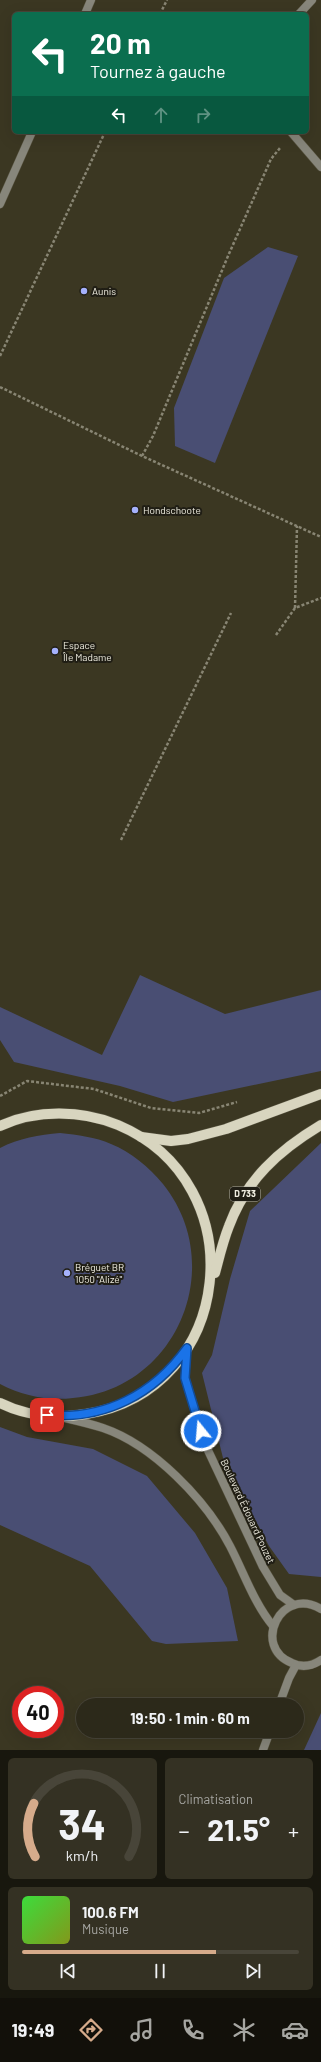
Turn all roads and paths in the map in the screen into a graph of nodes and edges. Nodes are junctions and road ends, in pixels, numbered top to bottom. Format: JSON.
{"nodes":[{"id":1,"x":91,"y":0,"type":"edge"},
{"id":2,"x":166,"y":0,"type":"edge"},
{"id":3,"x":312,"y":0,"type":"edge"},
{"id":4,"x":85,"y":12,"type":"edge"},
{"id":5,"x":161,"y":12,"type":"edge"},
{"id":6,"x":301,"y":12,"type":"edge"},
{"id":7,"x":31,"y":134,"type":"edge"},
{"id":8,"x":104,"y":134,"type":"edge"},
{"id":9,"x":291,"y":134,"type":"edge"},
{"id":10,"x":293,"y":134,"type":"edge"},
{"id":11,"x":321,"y":166,"type":"edge"},
{"id":12,"x":0,"y":204,"type":"edge"},
{"id":13,"x":0,"y":356,"type":"edge"},
{"id":14,"x":0,"y":387,"type":"edge"},
{"id":15,"x":142,"y":456,"type":"junction"},
{"id":16,"x":297,"y":526,"type":"junction"},
{"id":17,"x":321,"y":537,"type":"edge"},
{"id":18,"x":321,"y":598,"type":"edge"},
{"id":19,"x":295,"y":608,"type":"junction"},
{"id":20,"x":231,"y":613,"type":"dead end"},
{"id":21,"x":276,"y":635,"type":"dead end"},
{"id":22,"x":121,"y":840,"type":"dead end"},
{"id":23,"x":321,"y":1094,"type":"edge"},
{"id":24,"x":0,"y":1096,"type":"edge"},
{"id":25,"x":240,"y":1101,"type":"dead end"},
{"id":26,"x":321,"y":1125,"type":"edge"},
{"id":27,"x":0,"y":1126,"type":"edge"},
{"id":28,"x":140,"y":1136,"type":"junction"},
{"id":29,"x":209,"y":1292,"type":"junction"},
{"id":30,"x":187,"y":1348,"type":"junction"},
{"id":31,"x":0,"y":1403,"type":"edge"},
{"id":32,"x":60,"y":1416,"type":"junction"},
{"id":33,"x":294,"y":1605,"type":"junction"},
{"id":34,"x":321,"y":1609,"type":"edge"},
{"id":35,"x":273,"y":1626,"type":"junction"},
{"id":36,"x":321,"y":1660,"type":"edge"},
{"id":37,"x":296,"y":1665,"type":"junction"},
{"id":38,"x":282,"y":1698,"type":"edge"},
{"id":39,"x":267,"y":1738,"type":"edge"},
{"id":40,"x":263,"y":1750,"type":"edge"}],
"edges":[{"from":1,"to":4,"type":"street"},
{"from":2,"to":5,"type":"path"},
{"from":3,"to":6,"type":"street"},
{"from":7,"to":12,"type":"street"},
{"from":8,"to":13,"type":"path"},
{"from":9,"to":15,"type":"path"},
{"from":10,"to":11,"type":"street"},
{"from":14,"to":15,"type":"path"},
{"from":15,"to":16,"type":"path"},
{"from":16,"to":17,"type":"path"},
{"from":16,"to":19,"type":"path"},
{"from":18,"to":19,"type":"path"},
{"from":19,"to":21,"type":"path"},
{"from":20,"to":22,"type":"path"},
{"from":23,"to":28,"type":"main road"},
{"from":24,"to":25,"type":"path"},
{"from":26,"to":29,"type":"main road","number":"D 733"},
{"from":27,"to":28,"type":"main road"},
{"from":28,"to":29,"type":"main road"},
{"from":29,"to":30,"type":"main road"},
{"from":30,"to":32,"type":"main road"},
{"from":30,"to":33,"type":"street","name":"Boulevard Édouard Pouzet"},
{"from":31,"to":32,"type":"main road"},
{"from":32,"to":35,"type":"street"},
{"from":33,"to":34,"type":"street"},
{"from":33,"to":35,"type":"street"},
{"from":35,"to":37,"type":"street"},
{"from":36,"to":37,"type":"street"},
{"from":37,"to":38,"type":"street"},
{"from":39,"to":40,"type":"street"}]}
